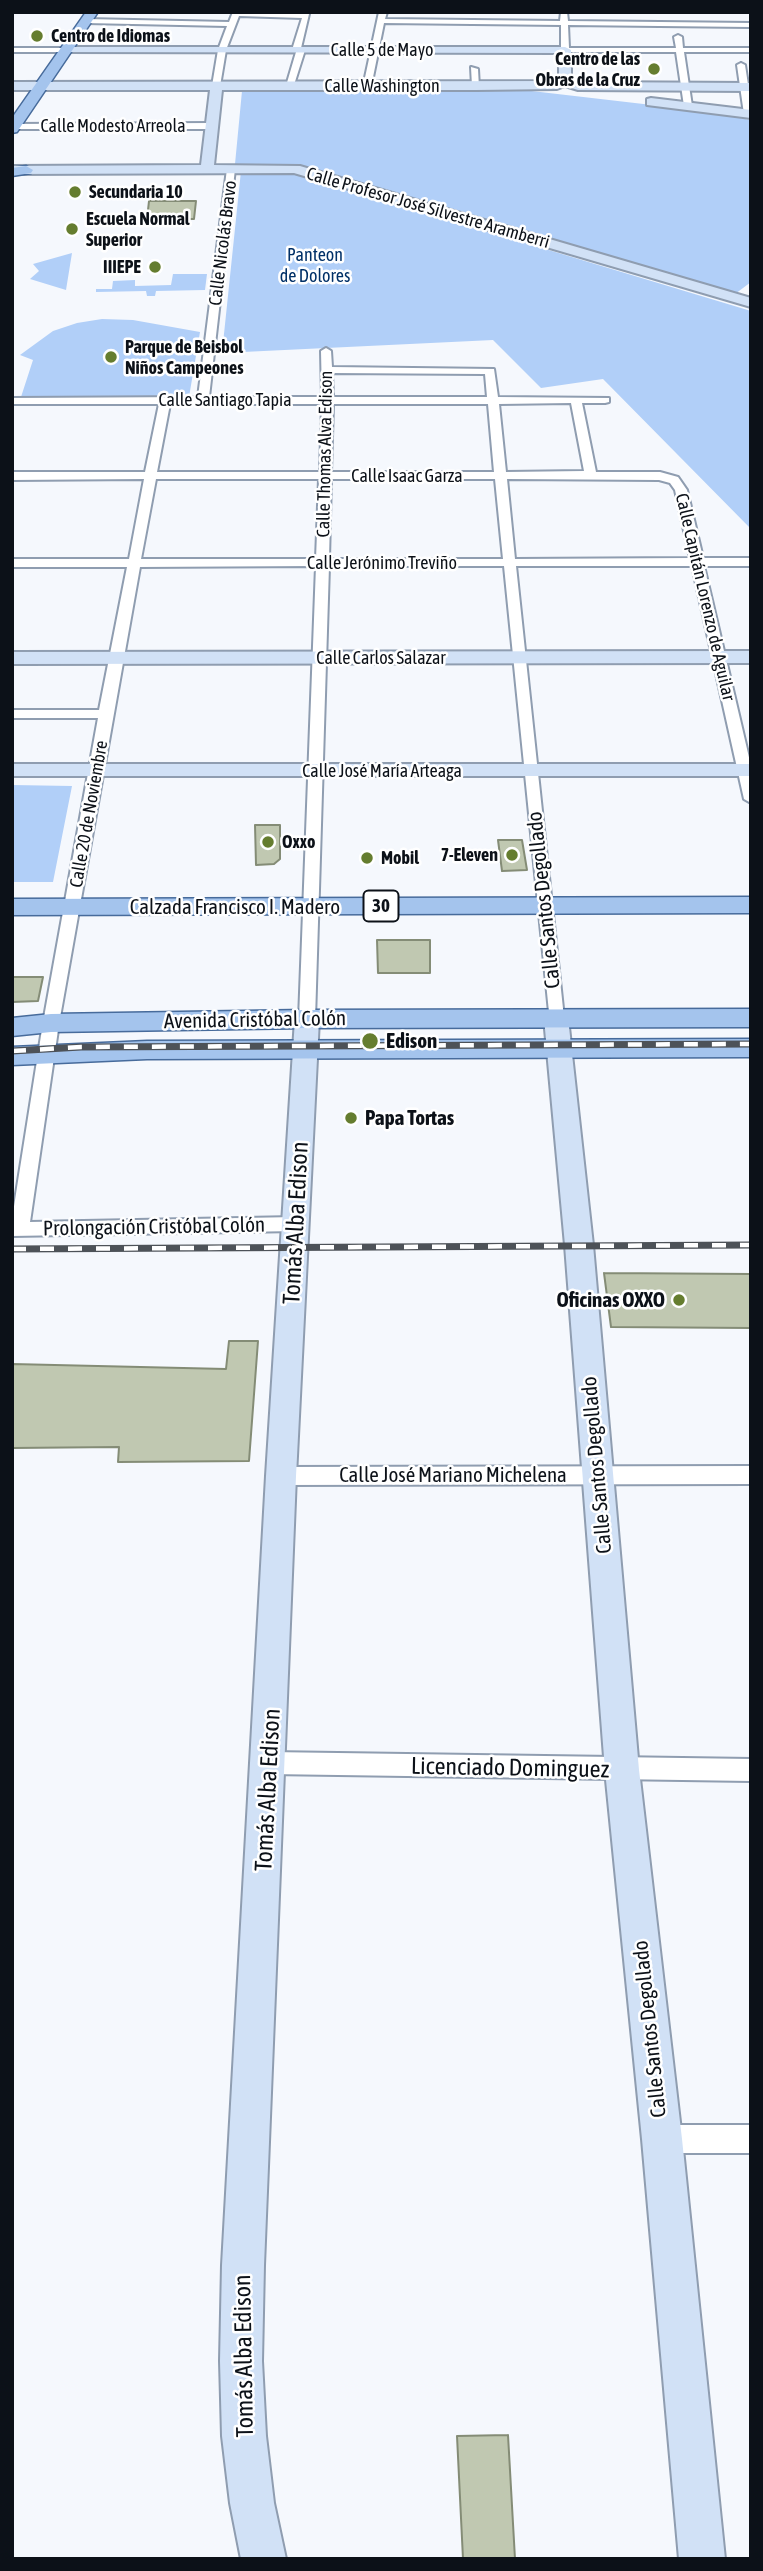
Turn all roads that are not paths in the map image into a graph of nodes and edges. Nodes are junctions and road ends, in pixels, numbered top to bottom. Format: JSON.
{"nodes":[{"id":1,"x":194,"y":12,"type":"edge"},
{"id":2,"x":564,"y":12,"type":"edge"},
{"id":3,"x":674,"y":12,"type":"edge"},
{"id":4,"x":236,"y":13,"type":"edge"},
{"id":5,"x":85,"y":15,"type":"edge"},
{"id":6,"x":382,"y":16,"type":"edge"},
{"id":7,"x":564,"y":23,"type":"junction"},
{"id":8,"x":190,"y":24,"type":"junction"},
{"id":9,"x":230,"y":24,"type":"junction"},
{"id":10,"x":677,"y":25,"type":"junction"},
{"id":11,"x":751,"y":25,"type":"edge"},
{"id":12,"x":12,"y":50,"type":"edge"},
{"id":13,"x":51,"y":50,"type":"junction"},
{"id":14,"x":68,"y":50,"type":"junction"},
{"id":15,"x":222,"y":50,"type":"junction"},
{"id":16,"x":298,"y":50,"type":"junction"},
{"id":17,"x":376,"y":50,"type":"junction"},
{"id":18,"x":565,"y":50,"type":"junction"},
{"id":19,"x":680,"y":50,"type":"junction"},
{"id":20,"x":751,"y":50,"type":"edge"},
{"id":21,"x":741,"y":65,"type":"dead end"},
{"id":22,"x":474,"y":69,"type":"dead end"},
{"id":23,"x":19,"y":86,"type":"edge"},
{"id":24,"x":42,"y":86,"type":"junction"},
{"id":25,"x":216,"y":86,"type":"junction"},
{"id":26,"x":290,"y":86,"type":"junction"},
{"id":27,"x":476,"y":86,"type":"junction"},
{"id":28,"x":686,"y":86,"type":"junction"},
{"id":29,"x":366,"y":87,"type":"junction"},
{"id":30,"x":748,"y":87,"type":"edge"},
{"id":31,"x":565,"y":88,"type":"junction"},
{"id":32,"x":12,"y":106,"type":"edge"},
{"id":33,"x":688,"y":106,"type":"junction"},
{"id":34,"x":750,"y":114,"type":"edge"},
{"id":35,"x":212,"y":127,"type":"junction"},
{"id":36,"x":13,"y":128,"type":"edge"},
{"id":37,"x":206,"y":169,"type":"junction"},
{"id":38,"x":232,"y":169,"type":"junction"},
{"id":39,"x":17,"y":170,"type":"edge"},
{"id":40,"x":751,"y":303,"type":"edge"},
{"id":41,"x":326,"y":351,"type":"dead end"},
{"id":42,"x":327,"y":370,"type":"junction"},
{"id":43,"x":165,"y":400,"type":"junction"},
{"id":44,"x":203,"y":400,"type":"junction"},
{"id":45,"x":328,"y":400,"type":"junction"},
{"id":46,"x":493,"y":400,"type":"junction"},
{"id":47,"x":576,"y":400,"type":"junction"},
{"id":48,"x":605,"y":400,"type":"dead end"},
{"id":49,"x":12,"y":401,"type":"edge"},
{"id":50,"x":500,"y":475,"type":"junction"},
{"id":51,"x":591,"y":475,"type":"junction"},
{"id":52,"x":12,"y":476,"type":"edge"},
{"id":53,"x":152,"y":476,"type":"junction"},
{"id":54,"x":325,"y":476,"type":"junction"},
{"id":55,"x":674,"y":480,"type":"joint"},
{"id":56,"x":509,"y":562,"type":"junction"},
{"id":57,"x":697,"y":562,"type":"junction"},
{"id":58,"x":751,"y":562,"type":"edge"},
{"id":59,"x":12,"y":563,"type":"edge"},
{"id":60,"x":135,"y":563,"type":"junction"},
{"id":61,"x":322,"y":563,"type":"junction"},
{"id":62,"x":319,"y":657,"type":"junction"},
{"id":63,"x":719,"y":657,"type":"junction"},
{"id":64,"x":751,"y":657,"type":"edge"},
{"id":65,"x":12,"y":658,"type":"edge"},
{"id":66,"x":117,"y":658,"type":"junction"},
{"id":67,"x":519,"y":659,"type":"junction"},
{"id":68,"x":106,"y":713,"type":"junction"},
{"id":69,"x":12,"y":714,"type":"edge"},
{"id":70,"x":95,"y":770,"type":"junction"},
{"id":71,"x":748,"y":770,"type":"edge"},
{"id":72,"x":12,"y":771,"type":"edge"},
{"id":73,"x":315,"y":771,"type":"junction"},
{"id":74,"x":531,"y":771,"type":"junction"},
{"id":75,"x":751,"y":799,"type":"edge"},
{"id":76,"x":751,"y":886,"type":"edge"},
{"id":77,"x":12,"y":887,"type":"edge"},
{"id":78,"x":544,"y":896,"type":"junction"},
{"id":79,"x":74,"y":897,"type":"junction"},
{"id":80,"x":311,"y":897,"type":"junction"},
{"id":81,"x":751,"y":905,"type":"edge"},
{"id":82,"x":12,"y":908,"type":"edge"},
{"id":83,"x":751,"y":1018,"type":"edge"},
{"id":84,"x":51,"y":1023,"type":"junction"},
{"id":85,"x":12,"y":1027,"type":"edge"},
{"id":86,"x":558,"y":1033,"type":"junction"},
{"id":87,"x":305,"y":1034,"type":"junction"},
{"id":88,"x":751,"y":1048,"type":"edge"},
{"id":89,"x":48,"y":1053,"type":"junction"},
{"id":90,"x":12,"y":1056,"type":"edge"},
{"id":91,"x":296,"y":1224,"type":"junction"},
{"id":92,"x":16,"y":1229,"type":"edge"},
{"id":93,"x":598,"y":1475,"type":"junction"},
{"id":94,"x":751,"y":1475,"type":"edge"},
{"id":95,"x":281,"y":1476,"type":"junction"},
{"id":96,"x":269,"y":1763,"type":"junction"},
{"id":97,"x":622,"y":1770,"type":"junction"},
{"id":98,"x":751,"y":1770,"type":"edge"},
{"id":99,"x":662,"y":2139,"type":"junction"},
{"id":100,"x":751,"y":2139,"type":"edge"},
{"id":101,"x":264,"y":2559,"type":"edge"},
{"id":102,"x":702,"y":2559,"type":"edge"}],
"edges":[{"from":1,"to":8,"type":"street"},
{"from":2,"to":7,"type":"street"},
{"from":3,"to":10,"type":"street"},
{"from":4,"to":9,"type":"street","name":"Calle Nicolás Bravo"},
{"from":4,"to":16,"type":"street"},
{"from":5,"to":8,"type":"street"},
{"from":5,"to":13,"type":"main road"},
{"from":5,"to":14,"type":"main road"},
{"from":6,"to":7,"type":"street"},
{"from":6,"to":17,"type":"street"},
{"from":7,"to":10,"type":"street"},
{"from":7,"to":18,"type":"street"},
{"from":8,"to":9,"type":"street"},
{"from":9,"to":15,"type":"street","name":"Calle Nicolás Bravo"},
{"from":10,"to":11,"type":"street"},
{"from":10,"to":19,"type":"street"},
{"from":12,"to":13,"type":"street","name":"Calle 5 de Mayo"},
{"from":13,"to":14,"type":"street","name":"Calle 5 de Mayo"},
{"from":13,"to":23,"type":"main road"},
{"from":14,"to":15,"type":"street","name":"Calle 5 de Mayo"},
{"from":14,"to":24,"type":"main road"},
{"from":15,"to":16,"type":"street","name":"Calle 5 de Mayo"},
{"from":15,"to":25,"type":"street","name":"Calle Nicolás Bravo"},
{"from":16,"to":17,"type":"street","name":"Calle 5 de Mayo"},
{"from":16,"to":26,"type":"street"},
{"from":17,"to":18,"type":"street","name":"Calle 5 de Mayo"},
{"from":17,"to":29,"type":"street"},
{"from":18,"to":19,"type":"street","name":"Calle 5 de Mayo"},
{"from":18,"to":31,"type":"street"},
{"from":19,"to":20,"type":"street","name":"Calle 5 de Mayo"},
{"from":19,"to":28,"type":"street"},
{"from":21,"to":30,"type":"street"},
{"from":22,"to":27,"type":"street"},
{"from":23,"to":24,"type":"street","name":"Calle Washington"},
{"from":23,"to":32,"type":"main road"},
{"from":24,"to":25,"type":"street","name":"Calle Washington"},
{"from":24,"to":36,"type":"main road"},
{"from":25,"to":26,"type":"street","name":"Calle Washington"},
{"from":25,"to":35,"type":"street","name":"Calle Nicolás Bravo"},
{"from":26,"to":29,"type":"street","name":"Calle Washington"},
{"from":27,"to":29,"type":"street","name":"Calle Washington"},
{"from":27,"to":31,"type":"street","name":"Calle Washington"},
{"from":28,"to":30,"type":"street"},
{"from":28,"to":31,"type":"street"},
{"from":28,"to":33,"type":"street"},
{"from":30,"to":34,"type":"street"},
{"from":31,"to":33,"type":"street","name":"Calle Washington"},
{"from":33,"to":34,"type":"street","name":"Calle Washington"},
{"from":35,"to":36,"type":"street","name":"Calle Modesto Arreola"},
{"from":35,"to":37,"type":"street","name":"Calle Nicolás Bravo"},
{"from":37,"to":38,"type":"street","name":"Calle Profesor José Silvestre Aramberri"},
{"from":37,"to":39,"type":"street","name":"Calle Profesor José Silvestre Aramberri"},
{"from":38,"to":40,"type":"street","name":"Calle Profesor José Silvestre Aramberri"},
{"from":38,"to":44,"type":"street","name":"Calle Nicolás Bravo"},
{"from":41,"to":42,"type":"street","name":"Calle Thomas Alva Edison"},
{"from":42,"to":45,"type":"street","name":"Calle Thomas Alva Edison"},
{"from":42,"to":46,"type":"street","name":"Calle Santos Degollado"},
{"from":43,"to":44,"type":"street","name":"Calle Santiago Tapia"},
{"from":43,"to":49,"type":"street","name":"Calle Santiago Tapia"},
{"from":43,"to":53,"type":"street","name":"Calle 20 de Noviembre"},
{"from":44,"to":45,"type":"street","name":"Calle Santiago Tapia"},
{"from":45,"to":46,"type":"street","name":"Calle Santiago Tapia"},
{"from":45,"to":54,"type":"street","name":"Calle Thomas Alva Edison"},
{"from":46,"to":47,"type":"street","name":"Calle Santiago Tapia"},
{"from":46,"to":50,"type":"street","name":"Calle Santos Degollado"},
{"from":47,"to":48,"type":"street","name":"Calle Santiago Tapia"},
{"from":47,"to":51,"type":"street"},
{"from":50,"to":51,"type":"street","name":"Calle Isaac Garza"},
{"from":50,"to":54,"type":"street","name":"Calle Isaac Garza"},
{"from":50,"to":56,"type":"street","name":"Calle Santos Degollado"},
{"from":51,"to":55,"type":"street","name":"Calle Isaac Garza"},
{"from":52,"to":53,"type":"street","name":"Calle Isaac Garza"},
{"from":53,"to":54,"type":"street","name":"Calle Isaac Garza"},
{"from":53,"to":60,"type":"street","name":"Calle 20 de Noviembre"},
{"from":54,"to":61,"type":"street","name":"Calle Thomas Alva Edison"},
{"from":55,"to":57,"type":"street","name":"Calle Capitán Lorenzo de Aguilar"},
{"from":56,"to":57,"type":"street","name":"Calle Jerónimo Treviño"},
{"from":56,"to":61,"type":"street","name":"Calle Jerónimo Treviño"},
{"from":56,"to":67,"type":"street","name":"Calle Santos Degollado"},
{"from":57,"to":58,"type":"street","name":"Calle Jerónimo Treviño"},
{"from":57,"to":63,"type":"street","name":"Calle Capitán Lorenzo de Aguilar"},
{"from":59,"to":60,"type":"street","name":"Calle Jerónimo Treviño"},
{"from":60,"to":61,"type":"street","name":"Calle Jerónimo Treviño"},
{"from":60,"to":66,"type":"street","name":"Calle 20 de Noviembre"},
{"from":61,"to":62,"type":"street","name":"Calle Thomas Alva Edison"},
{"from":62,"to":66,"type":"street","name":"Calle Carlos Salazar"},
{"from":62,"to":67,"type":"street","name":"Calle Carlos Salazar"},
{"from":62,"to":73,"type":"street","name":"Calle Thomas Alva Edison"},
{"from":63,"to":64,"type":"street","name":"Calle Carlos Salazar"},
{"from":63,"to":67,"type":"street","name":"Calle Carlos Salazar"},
{"from":63,"to":71,"type":"street","name":"Calle Capitán Lorenzo de Aguilar"},
{"from":65,"to":66,"type":"street","name":"Calle Carlos Salazar"},
{"from":66,"to":68,"type":"street","name":"Calle 20 de Noviembre"},
{"from":67,"to":74,"type":"street","name":"Calle Santos Degollado"},
{"from":68,"to":69,"type":"street"},
{"from":68,"to":70,"type":"street","name":"Calle 20 de Noviembre"},
{"from":70,"to":72,"type":"street","name":"Calle José María Arteaga"},
{"from":70,"to":73,"type":"street","name":"Calle José María Arteaga"},
{"from":70,"to":79,"type":"street","name":"Calle 20 de Noviembre"},
{"from":71,"to":74,"type":"street","name":"Calle José María Arteaga"},
{"from":71,"to":75,"type":"street","name":"Calle Capitán Lorenzo de Aguilar"},
{"from":73,"to":74,"type":"street","name":"Calle José María Arteaga"},
{"from":73,"to":80,"type":"street","name":"Calle Thomas Alva Edison"},
{"from":74,"to":78,"type":"street","name":"Calle Santos Degollado"},
{"from":76,"to":78,"type":"main road","name":"Calzada Francisco I. Madero","number":"30"},
{"from":77,"to":79,"type":"main road","name":"Calzada Francisco I. Madero","number":"30"},
{"from":78,"to":80,"type":"main road","name":"Calzada Francisco I. Madero","number":"30"},
{"from":78,"to":81,"type":"main road","name":"Calzada Francisco I. Madero","number":"30"},
{"from":78,"to":86,"type":"street","name":"Calle Santos Degollado"},
{"from":79,"to":80,"type":"main road","name":"Calzada Francisco I. Madero","number":"30"},
{"from":79,"to":82,"type":"main road","name":"Calzada Francisco I. Madero","number":"30"},
{"from":79,"to":84,"type":"street","name":"Calle 20 de Noviembre"},
{"from":80,"to":87,"type":"street","name":"Calle Thomas Alva Edison"},
{"from":83,"to":86,"type":"main road","name":"Avenida Cristóbal Colón"},
{"from":84,"to":85,"type":"main road","name":"Avenida Cristóbal Colón"},
{"from":84,"to":87,"type":"main road","name":"Avenida Cristóbal Colón"},
{"from":84,"to":89,"type":"street","name":"Calle 20 de Noviembre"},
{"from":86,"to":87,"type":"main road","name":"Avenida Cristóbal Colón"},
{"from":86,"to":88,"type":"main road","name":"Avenida Cristóbal Colón"},
{"from":86,"to":93,"type":"street","name":"Calle Santos Degollado"},
{"from":87,"to":89,"type":"main road","name":"Avenida Cristóbal Colón"},
{"from":87,"to":91,"type":"street","name":"Tomás Alba Edison"},
{"from":89,"to":90,"type":"main road","name":"Avenida Cristóbal Colón"},
{"from":89,"to":92,"type":"street","name":"Calle 20 de Noviembre"},
{"from":91,"to":92,"type":"street","name":"Prolongación Cristóbal Colón"},
{"from":91,"to":95,"type":"street","name":"Tomás Alba Edison"},
{"from":93,"to":94,"type":"street","name":"Calle José Mariano Michelena"},
{"from":93,"to":95,"type":"street","name":"Calle José Mariano Michelena"},
{"from":93,"to":97,"type":"street","name":"Calle Santos Degollado"},
{"from":95,"to":96,"type":"street","name":"Tomás Alba Edison"},
{"from":96,"to":97,"type":"street","name":"Licenciado Dominguez"},
{"from":96,"to":101,"type":"street","name":"Tomás Alba Edison"},
{"from":97,"to":98,"type":"street","name":"Licenciado Dominguez"},
{"from":97,"to":99,"type":"street","name":"Calle Santos Degollado"},
{"from":99,"to":100,"type":"street"},
{"from":99,"to":102,"type":"street","name":"Calle Santos Degollado"}]}
